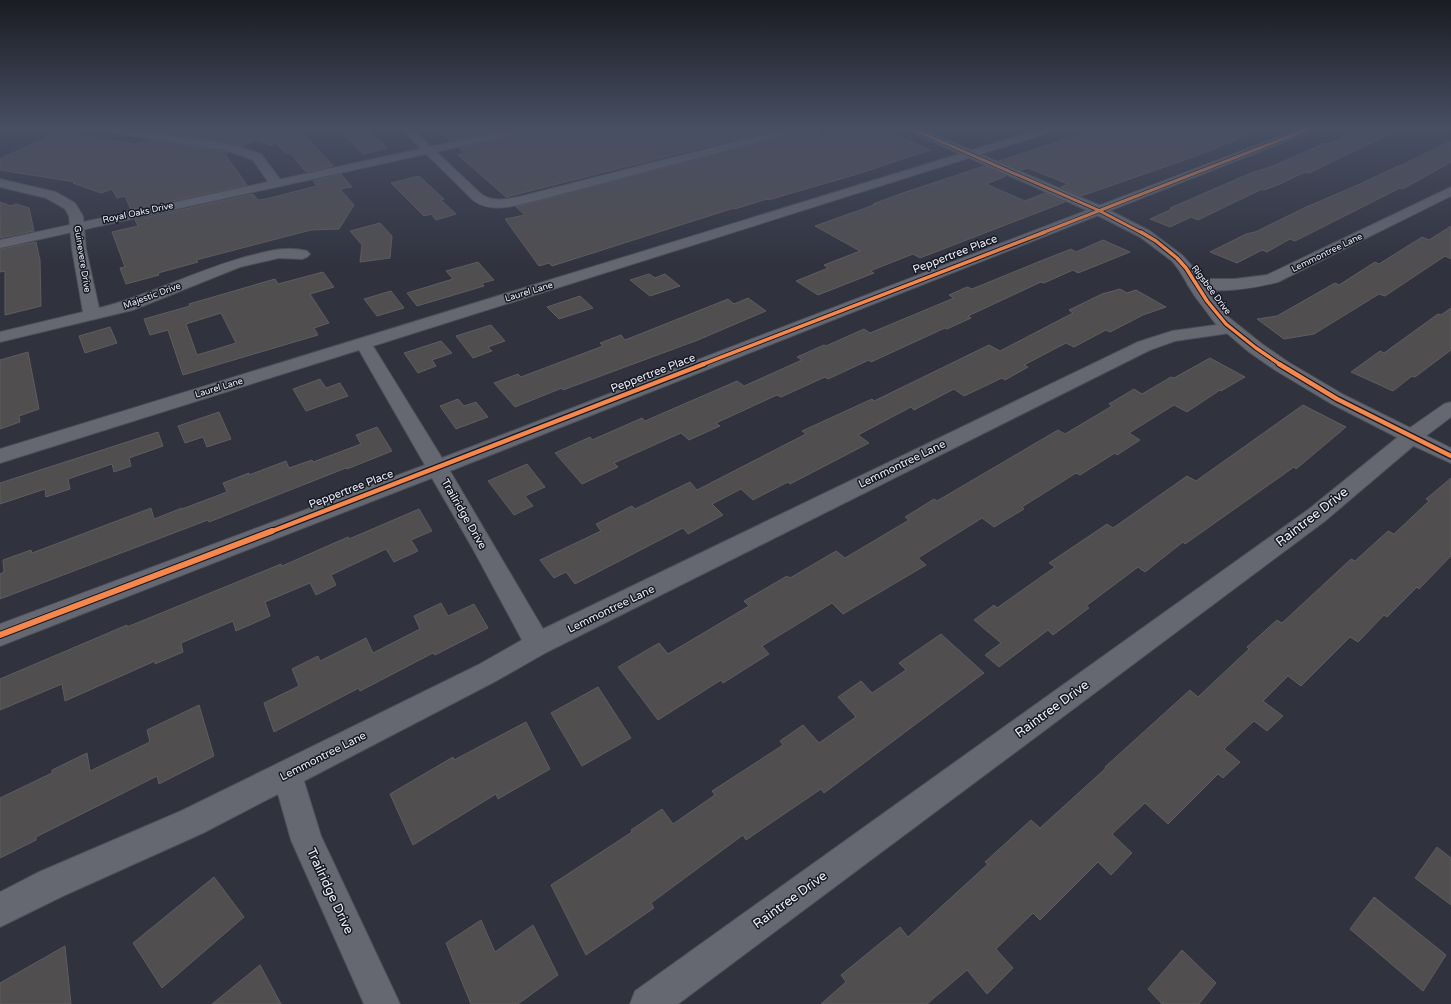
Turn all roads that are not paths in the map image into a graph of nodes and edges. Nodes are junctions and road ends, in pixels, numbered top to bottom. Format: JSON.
{"nodes":[{"id":1,"x":269,"y":174,"type":"edge"},
{"id":2,"x":318,"y":174,"type":"edge"},
{"id":3,"x":453,"y":174,"type":"edge"},
{"id":4,"x":622,"y":174,"type":"edge"},
{"id":5,"x":905,"y":174,"type":"edge"},
{"id":6,"x":1015,"y":174,"type":"edge"},
{"id":7,"x":1190,"y":174,"type":"edge"},
{"id":8,"x":0,"y":183,"type":"edge"},
{"id":9,"x":276,"y":183,"type":"junction"},
{"id":10,"x":1451,"y":191,"type":"edge"},
{"id":11,"x":1098,"y":210,"type":"junction"},
{"id":12,"x":76,"y":226,"type":"junction"},
{"id":13,"x":0,"y":244,"type":"edge"},
{"id":14,"x":302,"y":254,"type":"dead end"},
{"id":15,"x":1195,"y":284,"type":"junction"},
{"id":16,"x":92,"y":315,"type":"junction"},
{"id":17,"x":1230,"y":328,"type":"junction"},
{"id":18,"x":0,"y":337,"type":"edge"},
{"id":19,"x":363,"y":343,"type":"junction"},
{"id":20,"x":1451,"y":408,"type":"edge"},
{"id":21,"x":1411,"y":437,"type":"junction"},
{"id":22,"x":0,"y":456,"type":"edge"},
{"id":23,"x":1451,"y":456,"type":"edge"},
{"id":24,"x":437,"y":467,"type":"junction"},
{"id":25,"x":0,"y":635,"type":"edge"},
{"id":26,"x":538,"y":644,"type":"junction"},
{"id":27,"x":287,"y":774,"type":"junction"},
{"id":28,"x":0,"y":910,"type":"edge"},
{"id":29,"x":382,"y":1004,"type":"edge"},
{"id":30,"x":648,"y":1004,"type":"edge"}],
"edges":[{"from":1,"to":9,"type":"street"},
{"from":2,"to":9,"type":"street","name":"Royal Oaks Drive"},
{"from":3,"to":4,"type":"street"},
{"from":5,"to":19,"type":"street","name":"Laurel Lane"},
{"from":6,"to":11,"type":"street","name":"Rigsbee Drive"},
{"from":7,"to":11,"type":"street","name":"Peppertree Place"},
{"from":8,"to":12,"type":"street","name":"Guinevere Drive"},
{"from":9,"to":12,"type":"street","name":"Royal Oaks Drive"},
{"from":10,"to":15,"type":"street","name":"Lemmontree Lane"},
{"from":11,"to":15,"type":"street","name":"Rigsbee Drive"},
{"from":11,"to":24,"type":"street","name":"Peppertree Place"},
{"from":12,"to":13,"type":"street","name":"Royal Oaks Drive"},
{"from":12,"to":16,"type":"street","name":"Guinevere Drive"},
{"from":14,"to":16,"type":"street","name":"Majestic Drive"},
{"from":15,"to":17,"type":"street","name":"Rigsbee Drive"},
{"from":16,"to":18,"type":"street","name":"Majestic Drive"},
{"from":17,"to":21,"type":"street","name":"Rigsbee Drive"},
{"from":17,"to":26,"type":"street","name":"Lemmontree Lane"},
{"from":19,"to":22,"type":"street","name":"Laurel Lane"},
{"from":19,"to":24,"type":"street","name":"Trailridge Drive"},
{"from":20,"to":21,"type":"street","name":"Raintree Drive"},
{"from":21,"to":23,"type":"street","name":"Rigsbee Drive"},
{"from":21,"to":30,"type":"street","name":"Raintree Drive"},
{"from":24,"to":25,"type":"street","name":"Peppertree Place"},
{"from":24,"to":26,"type":"street","name":"Trailridge Drive"},
{"from":26,"to":27,"type":"street","name":"Lemmontree Lane"},
{"from":27,"to":28,"type":"street","name":"Lemmontree Lane"},
{"from":27,"to":29,"type":"street","name":"Trailridge Drive"}]}
